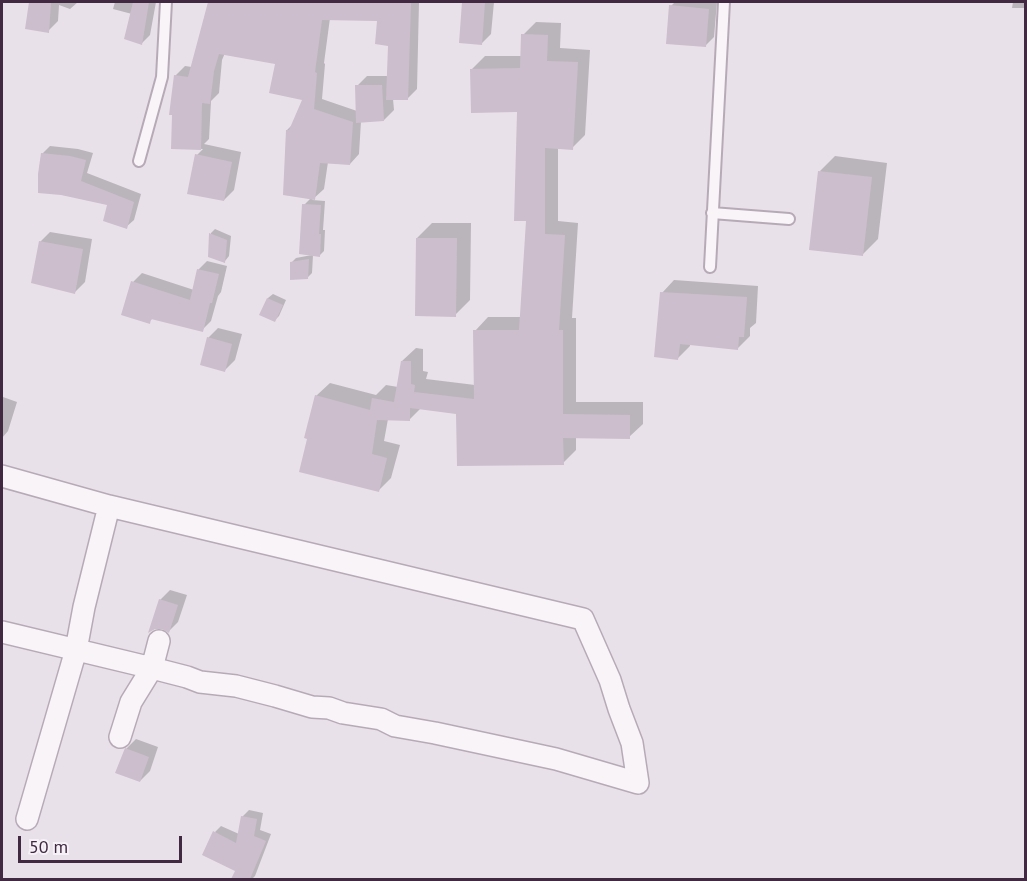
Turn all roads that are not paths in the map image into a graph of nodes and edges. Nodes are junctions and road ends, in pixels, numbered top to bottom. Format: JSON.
{"nodes":[{"id":1,"x":166,"y":2,"type":"edge"},
{"id":2,"x":724,"y":2,"type":"edge"},
{"id":3,"x":139,"y":161,"type":"dead end"},
{"id":4,"x":712,"y":213,"type":"junction"},
{"id":5,"x":789,"y":219,"type":"dead end"},
{"id":6,"x":710,"y":267,"type":"dead end"},
{"id":7,"x":2,"y":476,"type":"edge"},
{"id":8,"x":109,"y":506,"type":"junction"},
{"id":9,"x":2,"y":632,"type":"edge"},
{"id":10,"x":159,"y":641,"type":"dead end"},
{"id":11,"x":76,"y":650,"type":"junction"},
{"id":12,"x":152,"y":668,"type":"junction"},
{"id":13,"x":120,"y":737,"type":"dead end"},
{"id":14,"x":27,"y":819,"type":"dead end"}],
"edges":[{"from":1,"to":3,"type":"lane"},
{"from":2,"to":4,"type":"lane"},
{"from":4,"to":5,"type":"lane"},
{"from":4,"to":6,"type":"lane"},
{"from":7,"to":8,"type":"street"},
{"from":8,"to":11,"type":"street"},
{"from":8,"to":12,"type":"street"},
{"from":9,"to":11,"type":"street"},
{"from":10,"to":12,"type":"street"},
{"from":11,"to":12,"type":"street"},
{"from":11,"to":14,"type":"street"},
{"from":12,"to":13,"type":"street"}]}
